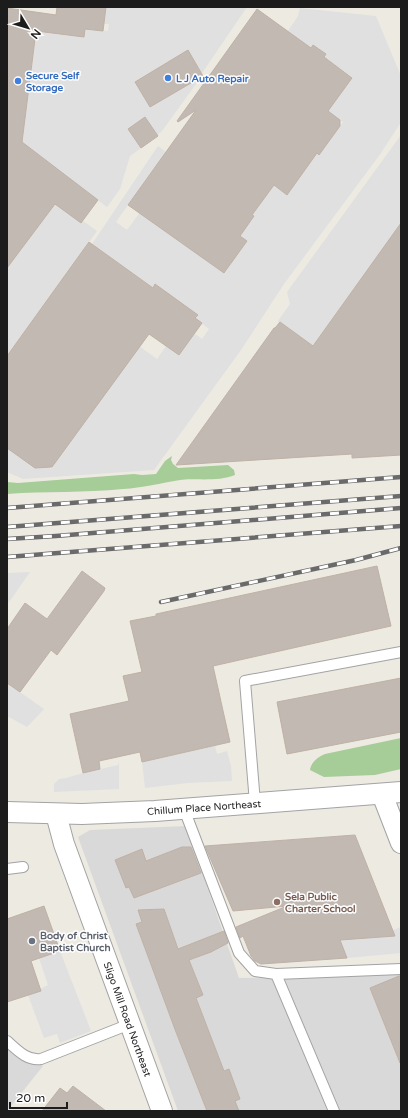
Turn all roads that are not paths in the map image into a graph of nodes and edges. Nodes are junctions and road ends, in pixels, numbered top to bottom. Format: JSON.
{"nodes":[{"id":1,"x":401,"y":652,"type":"edge"},
{"id":2,"x":391,"y":793,"type":"edge"},
{"id":3,"x":255,"y":803,"type":"junction"},
{"id":4,"x":184,"y":809,"type":"junction"},
{"id":5,"x":7,"y":812,"type":"edge"},
{"id":6,"x":56,"y":814,"type":"junction"},
{"id":7,"x":401,"y":843,"type":"edge"},
{"id":8,"x":23,"y":867,"type":"dead end"},
{"id":9,"x":7,"y":869,"type":"edge"},
{"id":10,"x":401,"y":969,"type":"edge"},
{"id":11,"x":276,"y":974,"type":"junction"},
{"id":12,"x":130,"y":1024,"type":"junction"},
{"id":13,"x":7,"y":1041,"type":"edge"},
{"id":14,"x":162,"y":1111,"type":"edge"},
{"id":15,"x":334,"y":1111,"type":"edge"}],
"edges":[{"from":1,"to":3,"type":"lane"},
{"from":2,"to":3,"type":"street","name":"Chillum Place Northeast"},
{"from":2,"to":7,"type":"street"},
{"from":3,"to":4,"type":"street","name":"Chillum Place Northeast"},
{"from":4,"to":6,"type":"street","name":"Chillum Place Northeast"},
{"from":4,"to":11,"type":"lane"},
{"from":5,"to":6,"type":"street","name":"Chillum Place Northeast"},
{"from":6,"to":12,"type":"street","name":"Sligo Mill Road Northeast"},
{"from":8,"to":9,"type":"lane"},
{"from":10,"to":11,"type":"lane"},
{"from":11,"to":15,"type":"lane"},
{"from":12,"to":13,"type":"lane"},
{"from":12,"to":14,"type":"street","name":"Sligo Mill Road Northeast"}]}
